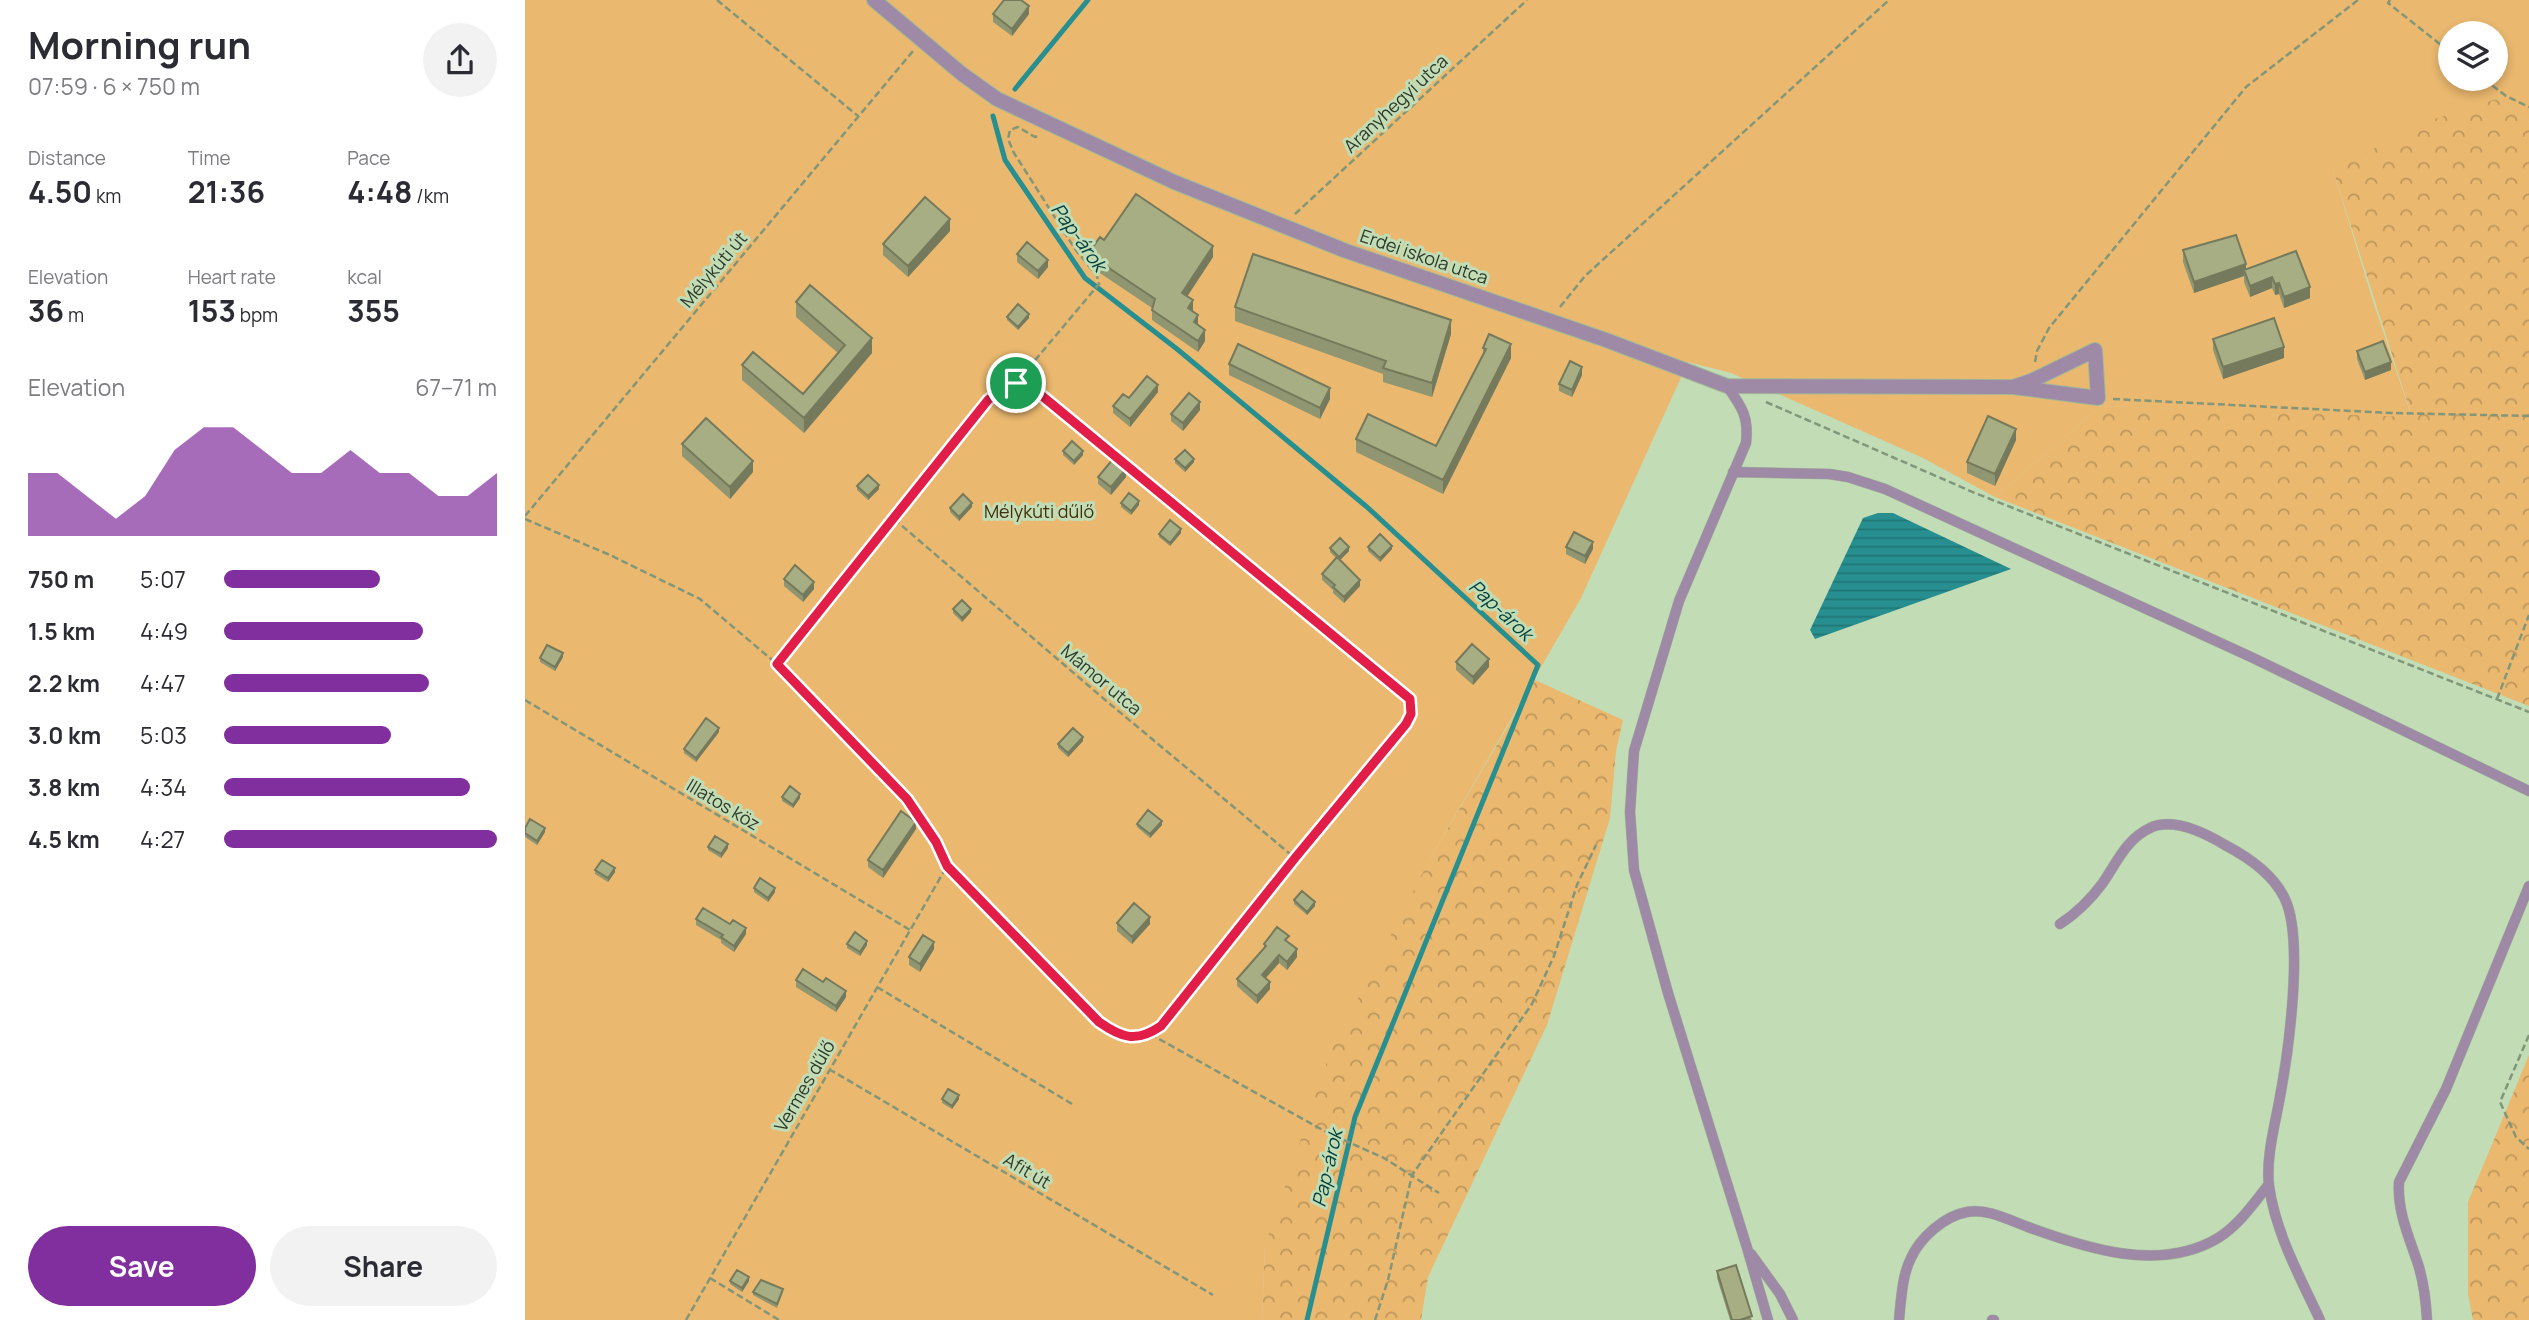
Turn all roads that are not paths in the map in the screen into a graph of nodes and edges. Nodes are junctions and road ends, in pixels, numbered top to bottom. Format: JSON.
{"nodes":[{"id":1,"x":874,"y":0,"type":"edge"},
{"id":2,"x":1727,"y":386,"type":"junction"},
{"id":3,"x":2013,"y":387,"type":"junction"},
{"id":4,"x":1733,"y":472,"type":"junction"},
{"id":5,"x":2529,"y":791,"type":"edge"},
{"id":6,"x":2529,"y":886,"type":"edge"},
{"id":7,"x":2060,"y":924,"type":"dead end"},
{"id":8,"x":2269,"y":1184,"type":"junction"},
{"id":9,"x":1748,"y":1251,"type":"junction"},
{"id":10,"x":1767,"y":1320,"type":"edge"},
{"id":11,"x":1793,"y":1320,"type":"edge"},
{"id":12,"x":1899,"y":1320,"type":"edge"},
{"id":13,"x":2319,"y":1320,"type":"edge"},
{"id":14,"x":2427,"y":1320,"type":"edge"}],
"edges":[{"from":1,"to":2,"type":"street","name":"Erdei iskola utca"},
{"from":2,"to":3,"type":"street","name":"Erdei iskola utca"},
{"from":2,"to":4,"type":"lane"},
{"from":3,"to":3,"type":"street","name":"Erdei iskola utca"},
{"from":4,"to":5,"type":"lane"},
{"from":4,"to":9,"type":"lane"},
{"from":6,"to":14,"type":"lane"},
{"from":7,"to":8,"type":"lane"},
{"from":8,"to":12,"type":"lane"},
{"from":8,"to":13,"type":"lane"},
{"from":9,"to":10,"type":"lane"},
{"from":9,"to":11,"type":"lane"}]}
